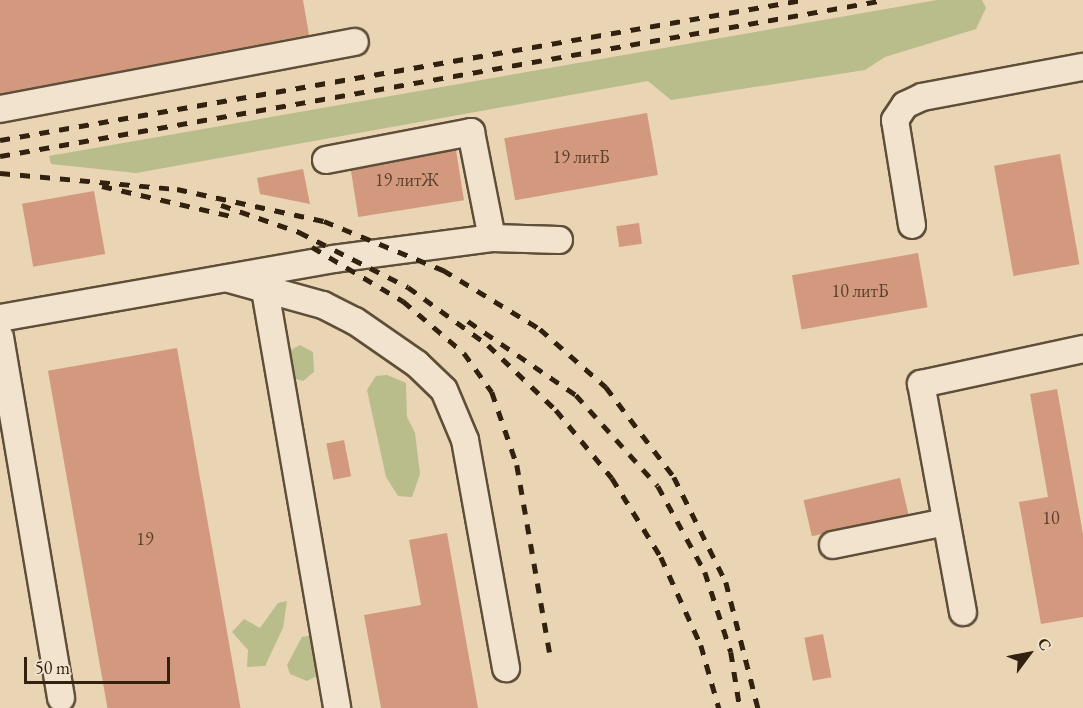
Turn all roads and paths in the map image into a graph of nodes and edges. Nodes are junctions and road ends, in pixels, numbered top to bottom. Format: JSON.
{"nodes":[{"id":1,"x":355,"y":42,"type":"dead end"},
{"id":2,"x":1083,"y":67,"type":"edge"},
{"id":3,"x":0,"y":110,"type":"edge"},
{"id":4,"x":326,"y":160,"type":"dead end"},
{"id":5,"x":912,"y":225,"type":"dead end"},
{"id":6,"x":492,"y":238,"type":"junction"},
{"id":7,"x":559,"y":240,"type":"dead end"},
{"id":8,"x":223,"y":277,"type":"junction"},
{"id":9,"x":265,"y":290,"type":"junction"},
{"id":10,"x":0,"y":318,"type":"edge"},
{"id":11,"x":0,"y":337,"type":"edge"},
{"id":12,"x":1083,"y":349,"type":"edge"},
{"id":13,"x":946,"y":522,"type":"junction"},
{"id":14,"x":833,"y":545,"type":"dead end"},
{"id":15,"x":963,"y":612,"type":"dead end"},
{"id":16,"x":506,"y":668,"type":"dead end"},
{"id":17,"x":62,"y":698,"type":"dead end"},
{"id":18,"x":338,"y":708,"type":"edge"}],
"edges":[{"from":1,"to":3,"type":"lane"},
{"from":2,"to":5,"type":"lane"},
{"from":4,"to":6,"type":"lane"},
{"from":6,"to":7,"type":"lane"},
{"from":6,"to":8,"type":"lane"},
{"from":8,"to":9,"type":"lane"},
{"from":8,"to":10,"type":"lane"},
{"from":9,"to":16,"type":"lane"},
{"from":9,"to":18,"type":"lane"},
{"from":11,"to":17,"type":"lane"},
{"from":12,"to":13,"type":"lane"},
{"from":13,"to":14,"type":"lane"},
{"from":13,"to":15,"type":"lane"}]}
